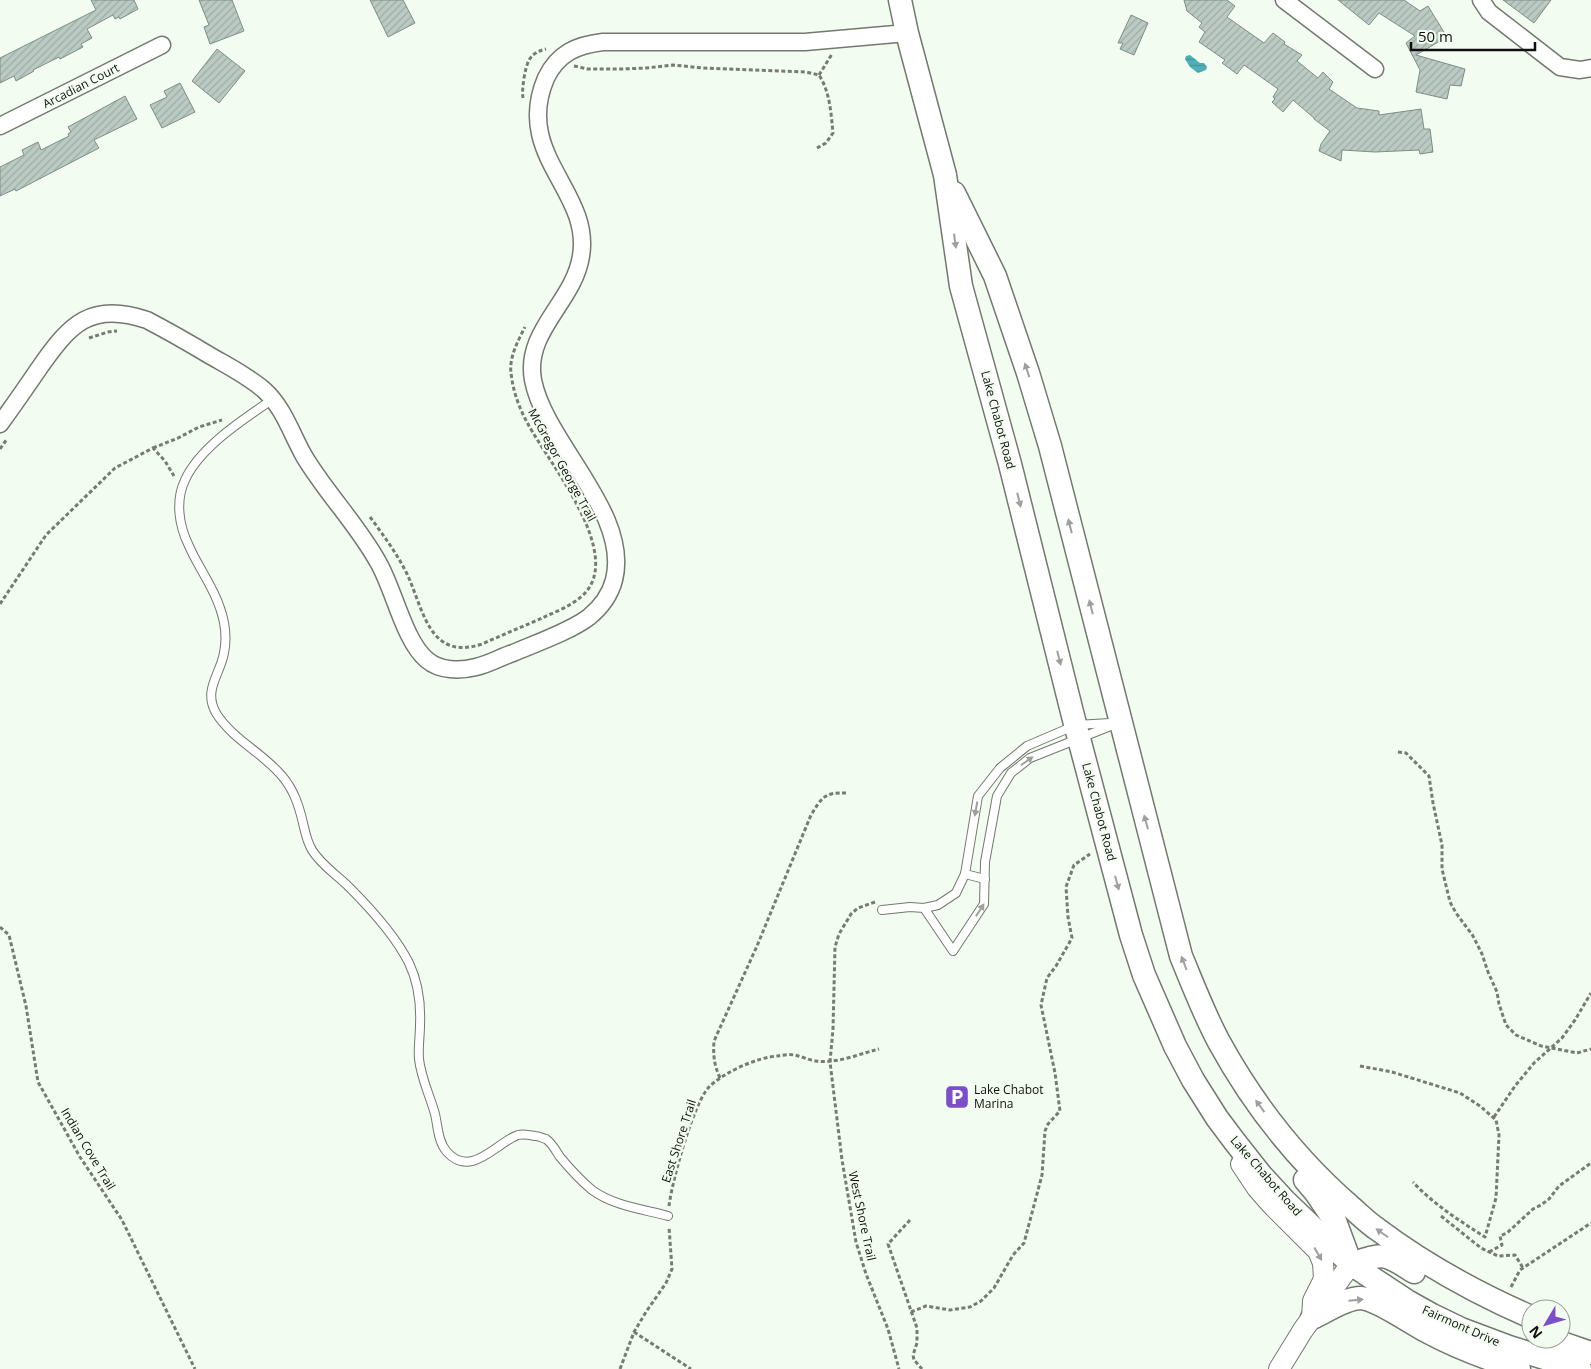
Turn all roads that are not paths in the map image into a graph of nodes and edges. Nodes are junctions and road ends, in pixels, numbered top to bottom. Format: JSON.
{"nodes":[{"id":1,"x":900,"y":0,"type":"edge"},
{"id":2,"x":1284,"y":0,"type":"edge"},
{"id":3,"x":1482,"y":0,"type":"edge"},
{"id":4,"x":907,"y":33,"type":"junction"},
{"id":5,"x":162,"y":45,"type":"dead end"},
{"id":6,"x":1591,"y":68,"type":"edge"},
{"id":7,"x":1375,"y":69,"type":"dead end"},
{"id":8,"x":0,"y":126,"type":"edge"},
{"id":9,"x":945,"y":175,"type":"junction"},
{"id":10,"x":273,"y":399,"type":"junction"},
{"id":11,"x":6,"y":429,"type":"edge"},
{"id":12,"x":1120,"y":722,"type":"junction"},
{"id":13,"x":1078,"y":731,"type":"junction"},
{"id":14,"x":965,"y":874,"type":"junction"},
{"id":15,"x":985,"y":879,"type":"junction"},
{"id":16,"x":924,"y":908,"type":"junction"},
{"id":17,"x":882,"y":910,"type":"dead end"},
{"id":18,"x":1217,"y":1118,"type":"junction"},
{"id":19,"x":1275,"y":1128,"type":"junction"},
{"id":20,"x":668,"y":1216,"type":"road end"},
{"id":21,"x":1351,"y":1264,"type":"junction"},
{"id":22,"x":1521,"y":1313,"type":"edge"},
{"id":23,"x":1312,"y":1318,"type":"junction"},
{"id":24,"x":1521,"y":1328,"type":"edge"},
{"id":25,"x":1571,"y":1333,"type":"edge"},
{"id":26,"x":1591,"y":1340,"type":"edge"},
{"id":27,"x":1571,"y":1346,"type":"edge"},
{"id":28,"x":1591,"y":1353,"type":"edge"},
{"id":29,"x":1279,"y":1369,"type":"edge"},
{"id":30,"x":1519,"y":1369,"type":"edge"},
{"id":31,"x":1580,"y":1369,"type":"edge"}],
"edges":[{"from":1,"to":4,"type":"main road","name":"Lake Chabot Road"},
{"from":2,"to":7,"type":"street"},
{"from":3,"to":6,"type":"street"},
{"from":4,"to":9,"type":"main road","name":"Lake Chabot Road"},
{"from":4,"to":10,"type":"street"},
{"from":5,"to":8,"type":"street","name":"Arcadian Court"},
{"from":12,"to":9,"type":"main road","name":"Lake Chabot Road","one_way":true},
{"from":9,"to":13,"type":"main road","name":"Lake Chabot Road","one_way":true},
{"from":10,"to":11,"type":"street"},
{"from":10,"to":20,"type":"lane"},
{"from":12,"to":13,"type":"lane"},
{"from":12,"to":13,"type":"lane"},
{"from":19,"to":12,"type":"main road","name":"Lake Chabot Road","one_way":true},
{"from":13,"to":14,"type":"lane","one_way":true},
{"from":15,"to":13,"type":"lane","one_way":true},
{"from":13,"to":18,"type":"main road","name":"Lake Chabot Road","one_way":true},
{"from":14,"to":15,"type":"lane"},
{"from":14,"to":16,"type":"lane"},
{"from":16,"to":15,"type":"lane","one_way":true},
{"from":16,"to":17,"type":"lane"},
{"from":18,"to":21,"type":"main road","name":"Lake Chabot Road"},
{"from":18,"to":23,"type":"street","one_way":true},
{"from":19,"to":21,"type":"main road"},
{"from":22,"to":19,"type":"main road","name":"Lake Chabot Road","one_way":true},
{"from":21,"to":23,"type":"street"},
{"from":21,"to":24,"type":"main road"},
{"from":21,"to":31,"type":"main road","name":"Fairmont Drive"},
{"from":23,"to":29,"type":"street"},
{"from":23,"to":30,"type":"main road","one_way":true},
{"from":25,"to":26,"type":"main road"},
{"from":27,"to":28,"type":"main road"}]}
